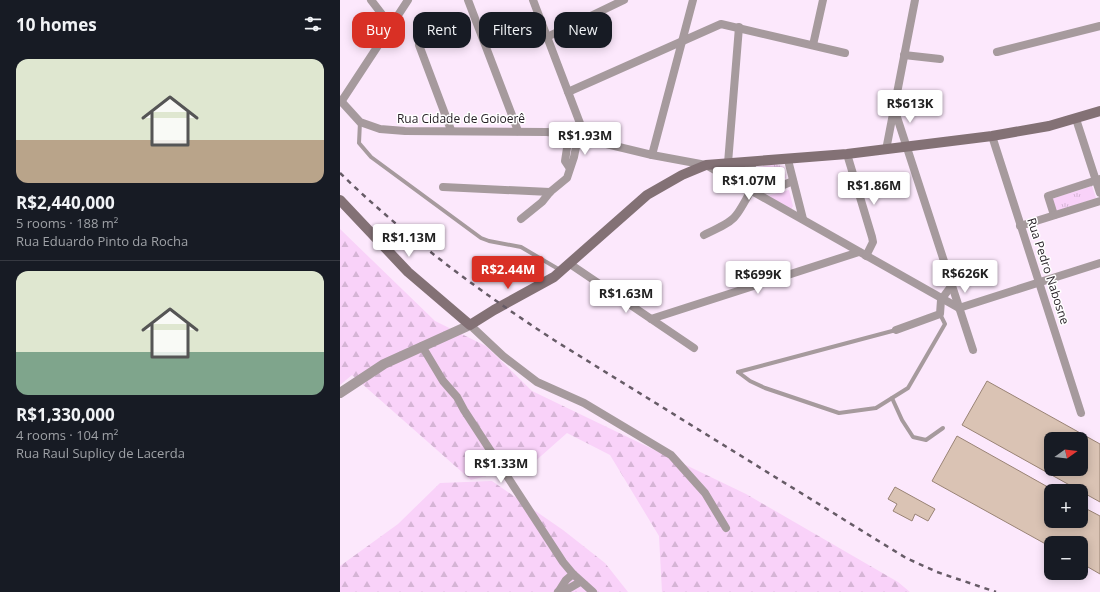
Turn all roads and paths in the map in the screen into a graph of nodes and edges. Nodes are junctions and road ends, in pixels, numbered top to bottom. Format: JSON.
{"nodes":[{"id":1,"x":371,"y":0,"type":"edge"},
{"id":2,"x":408,"y":0,"type":"edge"},
{"id":3,"x":468,"y":0,"type":"edge"},
{"id":4,"x":533,"y":0,"type":"edge"},
{"id":5,"x":624,"y":0,"type":"edge"},
{"id":6,"x":693,"y":0,"type":"edge"},
{"id":7,"x":823,"y":0,"type":"edge"},
{"id":8,"x":914,"y":0,"type":"edge"},
{"id":9,"x":380,"y":12,"type":"edge"},
{"id":10,"x":400,"y":12,"type":"edge"},
{"id":11,"x":1100,"y":26,"type":"edge"},
{"id":12,"x":739,"y":28,"type":"junction"},
{"id":13,"x":547,"y":37,"type":"junction"},
{"id":14,"x":682,"y":40,"type":"junction"},
{"id":15,"x":813,"y":46,"type":"junction"},
{"id":16,"x":376,"y":48,"type":"edge"},
{"id":17,"x":420,"y":48,"type":"edge"},
{"id":18,"x":997,"y":52,"type":"dead end"},
{"id":19,"x":845,"y":53,"type":"dead end"},
{"id":20,"x":904,"y":55,"type":"junction"},
{"id":21,"x":940,"y":59,"type":"dead end"},
{"id":22,"x":568,"y":92,"type":"junction"},
{"id":23,"x":341,"y":101,"type":"edge"},
{"id":24,"x":894,"y":108,"type":"junction"},
{"id":25,"x":1100,"y":111,"type":"edge"},
{"id":26,"x":1076,"y":119,"type":"junction"},
{"id":27,"x":360,"y":122,"type":"junction"},
{"id":28,"x":451,"y":130,"type":"junction"},
{"id":29,"x":518,"y":131,"type":"junction"},
{"id":30,"x":569,"y":135,"type":"junction"},
{"id":31,"x":992,"y":136,"type":"junction"},
{"id":32,"x":582,"y":138,"type":"junction"},
{"id":33,"x":908,"y":147,"type":"junction"},
{"id":34,"x":886,"y":150,"type":"junction"},
{"id":35,"x":847,"y":154,"type":"junction"},
{"id":36,"x":652,"y":155,"type":"junction"},
{"id":37,"x":788,"y":160,"type":"junction"},
{"id":38,"x":728,"y":162,"type":"junction"},
{"id":39,"x":754,"y":162,"type":"junction"},
{"id":40,"x":706,"y":165,"type":"junction"},
{"id":41,"x":569,"y":167,"type":"junction"},
{"id":42,"x":1098,"y":180,"type":"edge"},
{"id":43,"x":793,"y":181,"type":"junction"},
{"id":44,"x":443,"y":187,"type":"dead end"},
{"id":45,"x":751,"y":190,"type":"junction"},
{"id":46,"x":550,"y":192,"type":"junction"},
{"id":47,"x":1100,"y":193,"type":"edge"},
{"id":48,"x":340,"y":200,"type":"edge"},
{"id":49,"x":1100,"y":201,"type":"edge"},
{"id":50,"x":1054,"y":215,"type":"junction"},
{"id":51,"x":521,"y":219,"type":"dead end"},
{"id":52,"x":803,"y":219,"type":"junction"},
{"id":53,"x":1020,"y":226,"type":"junction"},
{"id":54,"x":704,"y":235,"type":"dead end"},
{"id":55,"x":862,"y":254,"type":"junction"},
{"id":56,"x":1100,"y":263,"type":"edge"},
{"id":57,"x":570,"y":264,"type":"junction"},
{"id":58,"x":562,"y":272,"type":"junction"},
{"id":59,"x":1039,"y":282,"type":"junction"},
{"id":60,"x":952,"y":285,"type":"junction"},
{"id":61,"x":941,"y":300,"type":"junction"},
{"id":62,"x":959,"y":308,"type":"junction"},
{"id":63,"x":940,"y":314,"type":"junction"},
{"id":64,"x":651,"y":319,"type":"junction"},
{"id":65,"x":470,"y":325,"type":"junction"},
{"id":66,"x":896,"y":330,"type":"joint"},
{"id":67,"x":422,"y":346,"type":"junction"},
{"id":68,"x":694,"y":348,"type":"dead end"},
{"id":69,"x":973,"y":350,"type":"dead end"},
{"id":70,"x":340,"y":393,"type":"edge"},
{"id":71,"x":892,"y":398,"type":"junction"},
{"id":72,"x":1081,"y":413,"type":"dead end"},
{"id":73,"x":943,"y":428,"type":"dead end"},
{"id":74,"x":726,"y":528,"type":"dead end"},
{"id":75,"x":570,"y":571,"type":"junction"},
{"id":76,"x":580,"y":582,"type":"junction"},
{"id":77,"x":558,"y":591,"type":"edge"},
{"id":78,"x":593,"y":592,"type":"edge"}],
"edges":[{"from":1,"to":9,"type":"street"},
{"from":2,"to":10,"type":"street"},
{"from":3,"to":29,"type":"street"},
{"from":4,"to":13,"type":"street"},
{"from":5,"to":13,"type":"street"},
{"from":6,"to":14,"type":"street"},
{"from":7,"to":15,"type":"street"},
{"from":8,"to":20,"type":"street"},
{"from":11,"to":18,"type":"street"},
{"from":12,"to":14,"type":"street"},
{"from":12,"to":15,"type":"street"},
{"from":12,"to":38,"type":"street"},
{"from":13,"to":22,"type":"street"},
{"from":14,"to":22,"type":"street"},
{"from":14,"to":36,"type":"street"},
{"from":15,"to":19,"type":"street"},
{"from":16,"to":23,"type":"street"},
{"from":17,"to":28,"type":"street"},
{"from":20,"to":21,"type":"street"},
{"from":20,"to":24,"type":"street"},
{"from":22,"to":32,"type":"street"},
{"from":23,"to":27,"type":"street","name":"Rua Cidade de Goioerê"},
{"from":24,"to":33,"type":"street"},
{"from":24,"to":34,"type":"street"},
{"from":25,"to":26,"type":"main road"},
{"from":26,"to":31,"type":"main road"},
{"from":26,"to":42,"type":"street"},
{"from":27,"to":28,"type":"street","name":"Rua Cidade de Goioerê"},
{"from":27,"to":58,"type":"lane"},
{"from":28,"to":29,"type":"street","name":"Rua Cidade de Goioerê"},
{"from":29,"to":30,"type":"street","name":"Rua Cidade de Goioerê"},
{"from":30,"to":32,"type":"street","name":"Rua Cidade de Goioerê"},
{"from":30,"to":41,"type":"street"},
{"from":31,"to":33,"type":"main road"},
{"from":31,"to":53,"type":"street","name":"Rua Pedro Nabosne"},
{"from":32,"to":36,"type":"street","name":"Rua Cidade de Goioerê"},
{"from":32,"to":41,"type":"street"},
{"from":33,"to":34,"type":"main road"},
{"from":33,"to":60,"type":"street"},
{"from":34,"to":35,"type":"main road"},
{"from":35,"to":37,"type":"main road"},
{"from":35,"to":55,"type":"street"},
{"from":36,"to":40,"type":"street","name":"Rua Cidade de Goioerê"},
{"from":37,"to":39,"type":"main road"},
{"from":37,"to":43,"type":"street"},
{"from":38,"to":39,"type":"main road"},
{"from":38,"to":40,"type":"main road"},
{"from":39,"to":45,"type":"street"},
{"from":40,"to":45,"type":"street","name":"Rua Cidade de Goioerê"},
{"from":40,"to":57,"type":"main road"},
{"from":41,"to":46,"type":"street"},
{"from":42,"to":47,"type":"street"},
{"from":42,"to":50,"type":"street"},
{"from":43,"to":45,"type":"street"},
{"from":43,"to":52,"type":"street"},
{"from":44,"to":46,"type":"street"},
{"from":45,"to":52,"type":"street","name":"Rua Cidade de Goioerê"},
{"from":45,"to":54,"type":"street"},
{"from":46,"to":51,"type":"street"},
{"from":48,"to":65,"type":"main road"},
{"from":49,"to":50,"type":"street"},
{"from":50,"to":53,"type":"street"},
{"from":52,"to":55,"type":"street","name":"Rua Cidade de Goioerê"},
{"from":53,"to":59,"type":"street","name":"Rua Pedro Nabosne"},
{"from":55,"to":61,"type":"street","name":"Rua Cidade de Goioerê"},
{"from":55,"to":64,"type":"street"},
{"from":56,"to":59,"type":"street"},
{"from":57,"to":58,"type":"main road"},
{"from":57,"to":64,"type":"street"},
{"from":58,"to":65,"type":"main road"},
{"from":59,"to":62,"type":"street"},
{"from":59,"to":72,"type":"street","name":"Rua Pedro Nabosne"},
{"from":60,"to":61,"type":"street"},
{"from":60,"to":62,"type":"street"},
{"from":61,"to":62,"type":"street","name":"Rua Cidade de Goioerê"},
{"from":61,"to":63,"type":"street"},
{"from":62,"to":69,"type":"street"},
{"from":63,"to":66,"type":"street"},
{"from":63,"to":71,"type":"lane"},
{"from":64,"to":68,"type":"street"},
{"from":65,"to":67,"type":"street"},
{"from":65,"to":74,"type":"street"},
{"from":66,"to":71,"type":"lane"},
{"from":67,"to":70,"type":"street"},
{"from":67,"to":75,"type":"street"},
{"from":71,"to":73,"type":"lane"},
{"from":75,"to":76,"type":"street"},
{"from":75,"to":77,"type":"street"},
{"from":76,"to":77,"type":"street"},
{"from":76,"to":78,"type":"street"}]}
